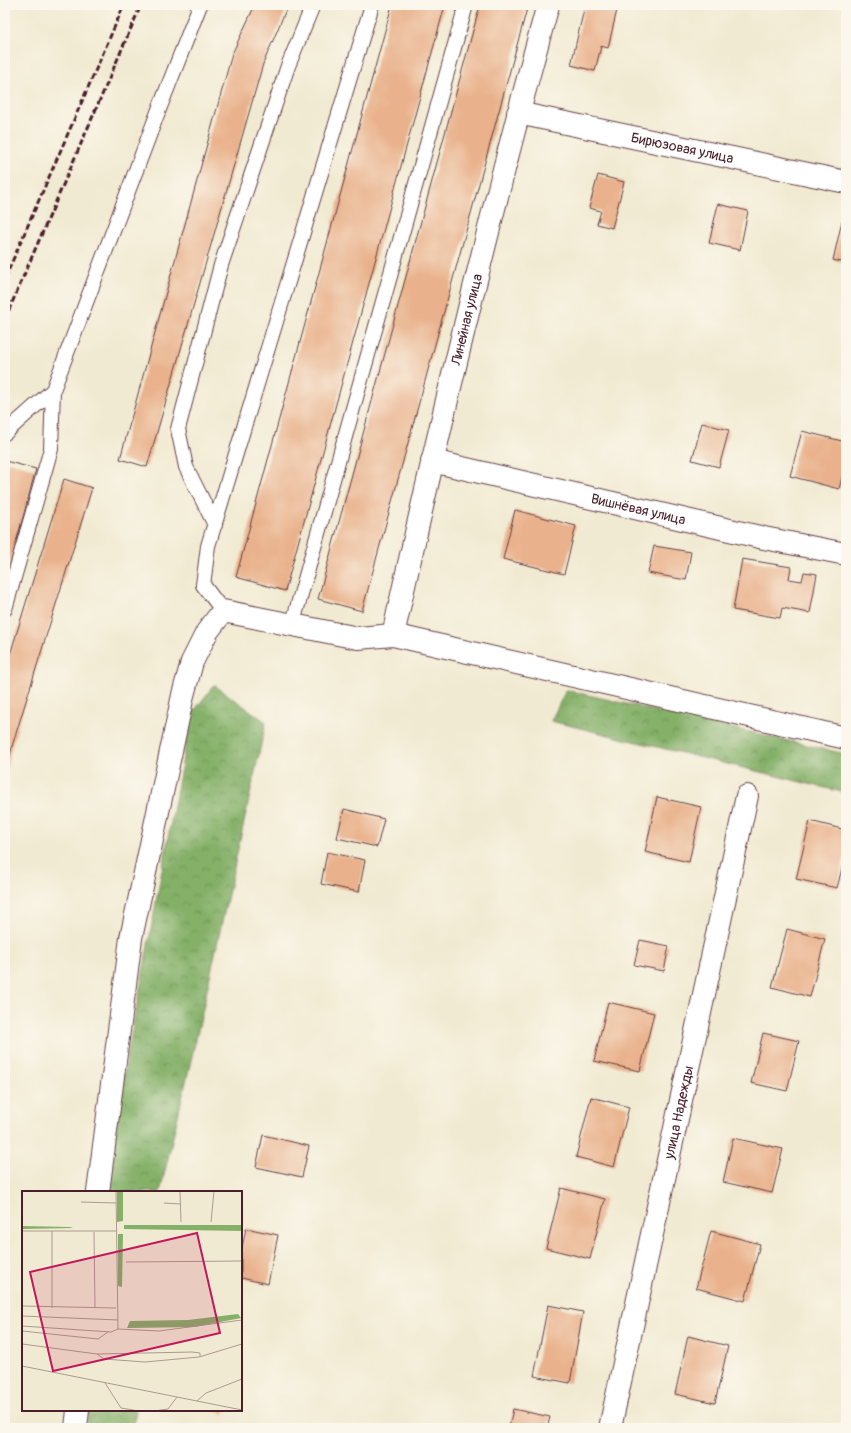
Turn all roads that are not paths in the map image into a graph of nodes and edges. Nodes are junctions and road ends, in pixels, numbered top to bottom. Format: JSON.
{"nodes":[{"id":1,"x":200,"y":5,"type":"edge"},
{"id":2,"x":313,"y":5,"type":"edge"},
{"id":3,"x":372,"y":5,"type":"edge"},
{"id":4,"x":466,"y":5,"type":"edge"},
{"id":5,"x":548,"y":5,"type":"edge"},
{"id":6,"x":518,"y":113,"type":"junction"},
{"id":7,"x":846,"y":182,"type":"edge"},
{"id":8,"x":53,"y":390,"type":"junction"},
{"id":9,"x":5,"y":433,"type":"edge"},
{"id":10,"x":432,"y":461,"type":"junction"},
{"id":11,"x":215,"y":525,"type":"junction"},
{"id":12,"x":846,"y":554,"type":"edge"},
{"id":13,"x":5,"y":609,"type":"edge"},
{"id":14,"x":223,"y":611,"type":"junction"},
{"id":15,"x":292,"y":626,"type":"junction"},
{"id":16,"x":393,"y":635,"type":"junction"},
{"id":17,"x":846,"y":738,"type":"edge"},
{"id":18,"x":747,"y":796,"type":"dead end"},
{"id":19,"x":98,"y":1191,"type":"edge"},
{"id":20,"x":78,"y":1411,"type":"edge"},
{"id":21,"x":76,"y":1428,"type":"edge"},
{"id":22,"x":610,"y":1428,"type":"edge"}],
"edges":[{"from":1,"to":8,"type":"lane"},
{"from":2,"to":11,"type":"lane"},
{"from":3,"to":11,"type":"lane"},
{"from":4,"to":15,"type":"lane"},
{"from":5,"to":6,"type":"street","name":"Линейная улица"},
{"from":6,"to":7,"type":"street","name":"Бирюзовая улица"},
{"from":6,"to":10,"type":"street","name":"Линейная улица"},
{"from":8,"to":9,"type":"lane"},
{"from":8,"to":13,"type":"lane"},
{"from":10,"to":12,"type":"street","name":"Вишнёвая улица"},
{"from":10,"to":16,"type":"street","name":"Линейная улица"},
{"from":11,"to":14,"type":"lane"},
{"from":14,"to":15,"type":"street"},
{"from":14,"to":19,"type":"street"},
{"from":15,"to":16,"type":"street"},
{"from":16,"to":17,"type":"street"},
{"from":18,"to":22,"type":"street","name":"улица Надежды"},
{"from":20,"to":21,"type":"street"}]}
